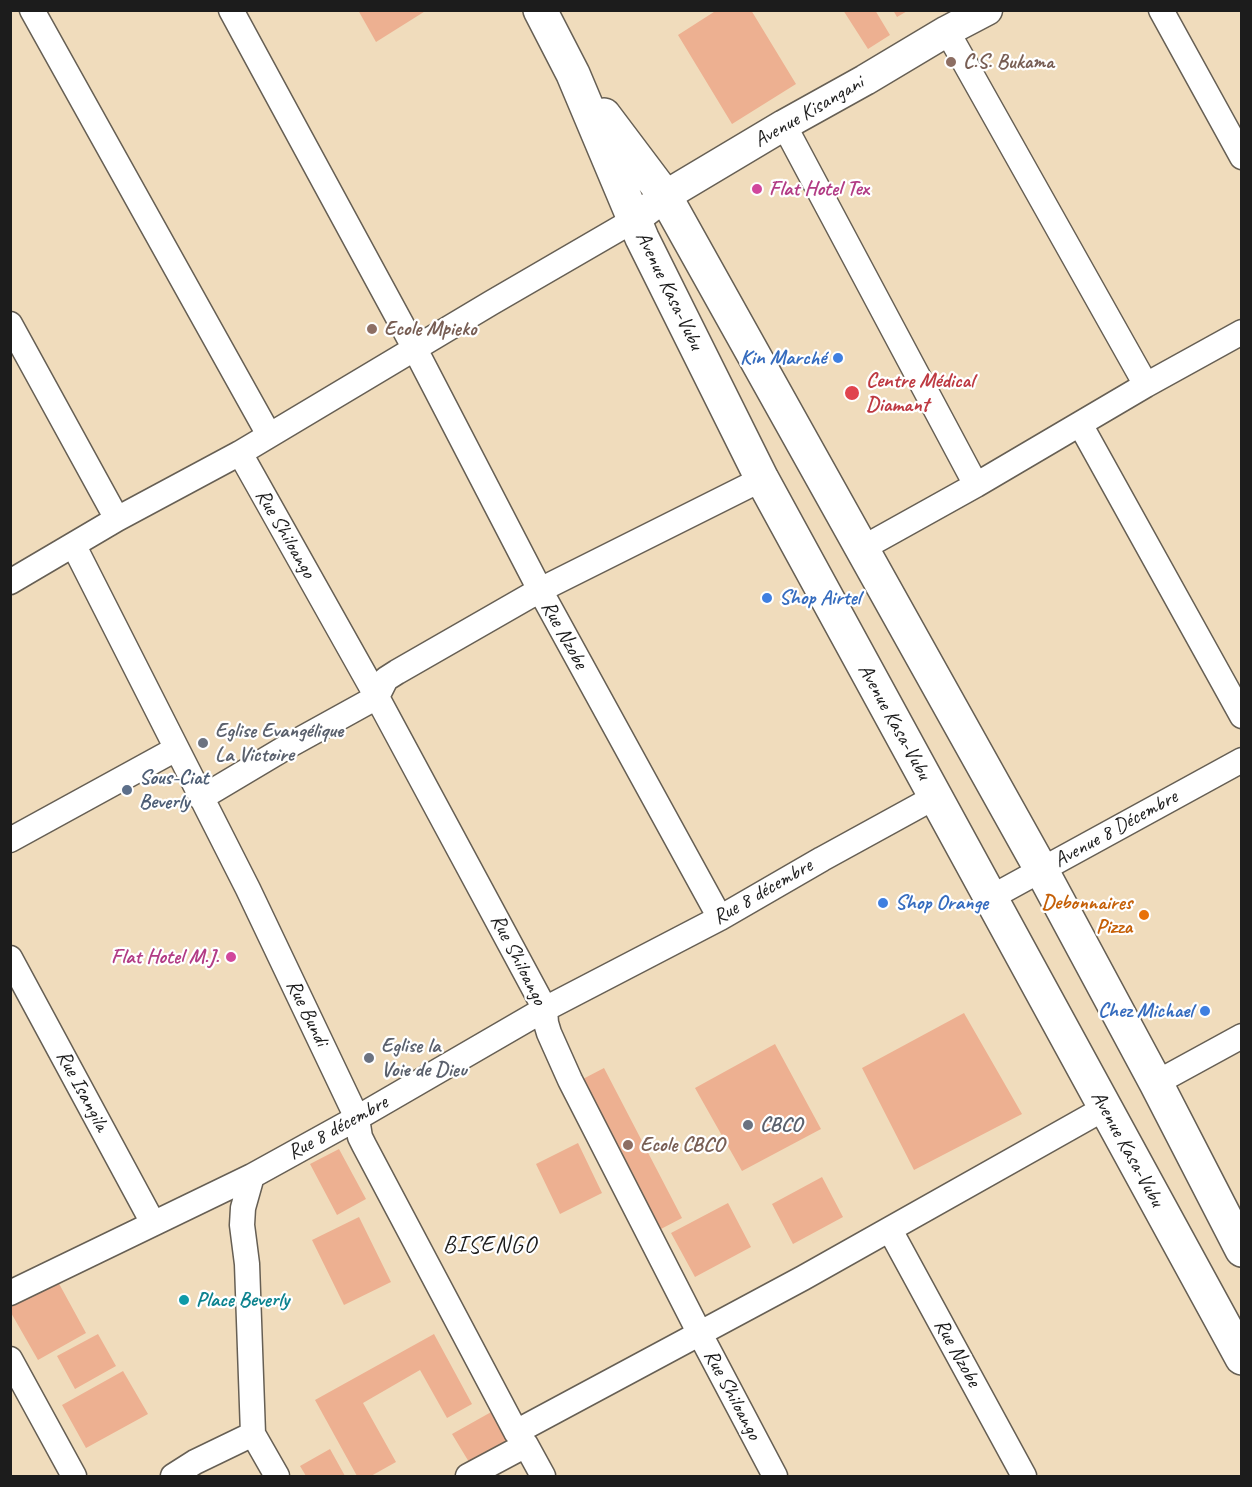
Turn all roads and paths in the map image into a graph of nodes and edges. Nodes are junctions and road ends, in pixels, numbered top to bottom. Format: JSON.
{"nodes":[{"id":1,"x":32,"y":10,"type":"edge"},
{"id":2,"x":231,"y":10,"type":"edge"},
{"id":3,"x":540,"y":10,"type":"edge"},
{"id":4,"x":987,"y":10,"type":"edge"},
{"id":5,"x":1161,"y":10,"type":"edge"},
{"id":6,"x":948,"y":31,"type":"junction"},
{"id":7,"x":573,"y":74,"type":"junction"},
{"id":8,"x":784,"y":125,"type":"junction"},
{"id":9,"x":1242,"y":157,"type":"edge"},
{"id":10,"x":665,"y":196,"type":"junction"},
{"id":11,"x":634,"y":220,"type":"junction"},
{"id":12,"x":10,"y":324,"type":"edge"},
{"id":13,"x":1242,"y":332,"type":"edge"},
{"id":14,"x":415,"y":349,"type":"junction"},
{"id":15,"x":1146,"y":385,"type":"junction"},
{"id":16,"x":1080,"y":424,"type":"junction"},
{"id":17,"x":270,"y":435,"type":"junction"},
{"id":18,"x":240,"y":453,"type":"junction"},
{"id":19,"x":762,"y":479,"type":"junction"},
{"id":20,"x":976,"y":484,"type":"junction"},
{"id":21,"x":117,"y":519,"type":"junction"},
{"id":22,"x":74,"y":546,"type":"junction"},
{"id":23,"x":861,"y":549,"type":"junction"},
{"id":24,"x":10,"y":582,"type":"edge"},
{"id":25,"x":540,"y":590,"type":"junction"},
{"id":26,"x":377,"y":697,"type":"junction"},
{"id":27,"x":1242,"y":716,"type":"edge"},
{"id":28,"x":176,"y":749,"type":"junction"},
{"id":29,"x":1242,"y":760,"type":"edge"},
{"id":30,"x":935,"y":797,"type":"junction"},
{"id":31,"x":201,"y":798,"type":"junction"},
{"id":32,"x":11,"y":839,"type":"edge"},
{"id":33,"x":1042,"y":870,"type":"junction"},
{"id":34,"x":990,"y":898,"type":"junction"},
{"id":35,"x":720,"y":918,"type":"junction"},
{"id":36,"x":10,"y":958,"type":"edge"},
{"id":37,"x":545,"y":1009,"type":"junction"},
{"id":38,"x":1242,"y":1036,"type":"edge"},
{"id":39,"x":1156,"y":1083,"type":"junction"},
{"id":40,"x":1105,"y":1108,"type":"junction"},
{"id":41,"x":357,"y":1118,"type":"junction"},
{"id":42,"x":252,"y":1176,"type":"junction"},
{"id":43,"x":153,"y":1223,"type":"junction"},
{"id":44,"x":890,"y":1230,"type":"junction"},
{"id":45,"x":1242,"y":1250,"type":"edge"},
{"id":46,"x":10,"y":1293,"type":"edge"},
{"id":47,"x":700,"y":1334,"type":"junction"},
{"id":48,"x":1242,"y":1358,"type":"edge"},
{"id":49,"x":10,"y":1359,"type":"edge"},
{"id":50,"x":253,"y":1434,"type":"junction"},
{"id":51,"x":521,"y":1439,"type":"junction"},
{"id":52,"x":74,"y":1476,"type":"edge"},
{"id":53,"x":173,"y":1476,"type":"edge"},
{"id":54,"x":277,"y":1476,"type":"edge"},
{"id":55,"x":468,"y":1476,"type":"edge"},
{"id":56,"x":543,"y":1476,"type":"edge"},
{"id":57,"x":775,"y":1476,"type":"edge"},
{"id":58,"x":1024,"y":1476,"type":"edge"}],
"edges":[{"from":1,"to":17,"type":"street"},
{"from":2,"to":14,"type":"street","name":"Rue Nzobe"},
{"from":3,"to":7,"type":"main road","name":"Avenue Kasa-Vubu"},
{"from":4,"to":6,"type":"street","name":"Avenue Kisangani"},
{"from":5,"to":9,"type":"street"},
{"from":6,"to":8,"type":"street","name":"Avenue Kisangani"},
{"from":6,"to":15,"type":"street"},
{"from":7,"to":10,"type":"main road","name":"Avenue Kasa-Vubu"},
{"from":7,"to":11,"type":"main road","name":"Avenue Kasa-Vubu"},
{"from":8,"to":10,"type":"street","name":"Avenue Kisangani"},
{"from":8,"to":20,"type":"street"},
{"from":10,"to":11,"type":"street","name":"Avenue Kisangani"},
{"from":10,"to":23,"type":"main road","name":"Avenue Kasa-Vubu"},
{"from":11,"to":14,"type":"street"},
{"from":11,"to":19,"type":"main road","name":"Avenue Kasa-Vubu"},
{"from":12,"to":21,"type":"street"},
{"from":13,"to":15,"type":"street"},
{"from":14,"to":17,"type":"street"},
{"from":14,"to":25,"type":"street","name":"Rue Nzobe"},
{"from":15,"to":16,"type":"street"},
{"from":16,"to":20,"type":"street"},
{"from":16,"to":27,"type":"street"},
{"from":17,"to":18,"type":"street"},
{"from":18,"to":21,"type":"street"},
{"from":18,"to":26,"type":"street","name":"Rue Shiloango"},
{"from":19,"to":25,"type":"street"},
{"from":19,"to":30,"type":"main road","name":"Avenue Kasa-Vubu"},
{"from":20,"to":23,"type":"street"},
{"from":21,"to":22,"type":"street"},
{"from":22,"to":24,"type":"street"},
{"from":22,"to":28,"type":"street","name":"Rue Bundi"},
{"from":23,"to":33,"type":"main road","name":"Avenue Kasa-Vubu"},
{"from":25,"to":26,"type":"street"},
{"from":25,"to":35,"type":"street","name":"Rue Nzobe"},
{"from":26,"to":31,"type":"street"},
{"from":26,"to":37,"type":"street","name":"Rue Shiloango"},
{"from":28,"to":31,"type":"street","name":"Rue Bundi"},
{"from":28,"to":32,"type":"street"},
{"from":29,"to":33,"type":"street","name":"Avenue 8 Décembre"},
{"from":30,"to":34,"type":"main road","name":"Avenue Kasa-Vubu"},
{"from":30,"to":35,"type":"street","name":"Rue 8 décembre"},
{"from":31,"to":41,"type":"street","name":"Rue Bundi"},
{"from":33,"to":34,"type":"street","name":"Avenue 8 Décembre"},
{"from":33,"to":39,"type":"main road","name":"Avenue Kasa-Vubu"},
{"from":34,"to":40,"type":"main road","name":"Avenue Kasa-Vubu"},
{"from":35,"to":37,"type":"street","name":"Rue 8 décembre"},
{"from":36,"to":43,"type":"street","name":"Rue Isangila"},
{"from":37,"to":41,"type":"street","name":"Rue 8 décembre"},
{"from":37,"to":47,"type":"street","name":"Rue Shiloango"},
{"from":38,"to":39,"type":"street"},
{"from":39,"to":45,"type":"main road","name":"Avenue Kasa-Vubu"},
{"from":40,"to":44,"type":"street"},
{"from":40,"to":48,"type":"main road","name":"Avenue Kasa-Vubu"},
{"from":41,"to":42,"type":"street","name":"Rue 8 décembre"},
{"from":41,"to":51,"type":"street","name":"Rue Bundi"},
{"from":42,"to":43,"type":"street","name":"Rue 8 décembre"},
{"from":42,"to":50,"type":"street"},
{"from":43,"to":46,"type":"street","name":"Rue 8 décembre"},
{"from":44,"to":47,"type":"street"},
{"from":44,"to":58,"type":"street","name":"Rue Nzobe"},
{"from":47,"to":51,"type":"street"},
{"from":47,"to":57,"type":"street","name":"Rue Shiloango"},
{"from":49,"to":52,"type":"street"},
{"from":50,"to":53,"type":"street"},
{"from":50,"to":54,"type":"street"},
{"from":51,"to":55,"type":"street"},
{"from":51,"to":56,"type":"street","name":"Rue Bundi"}]}
